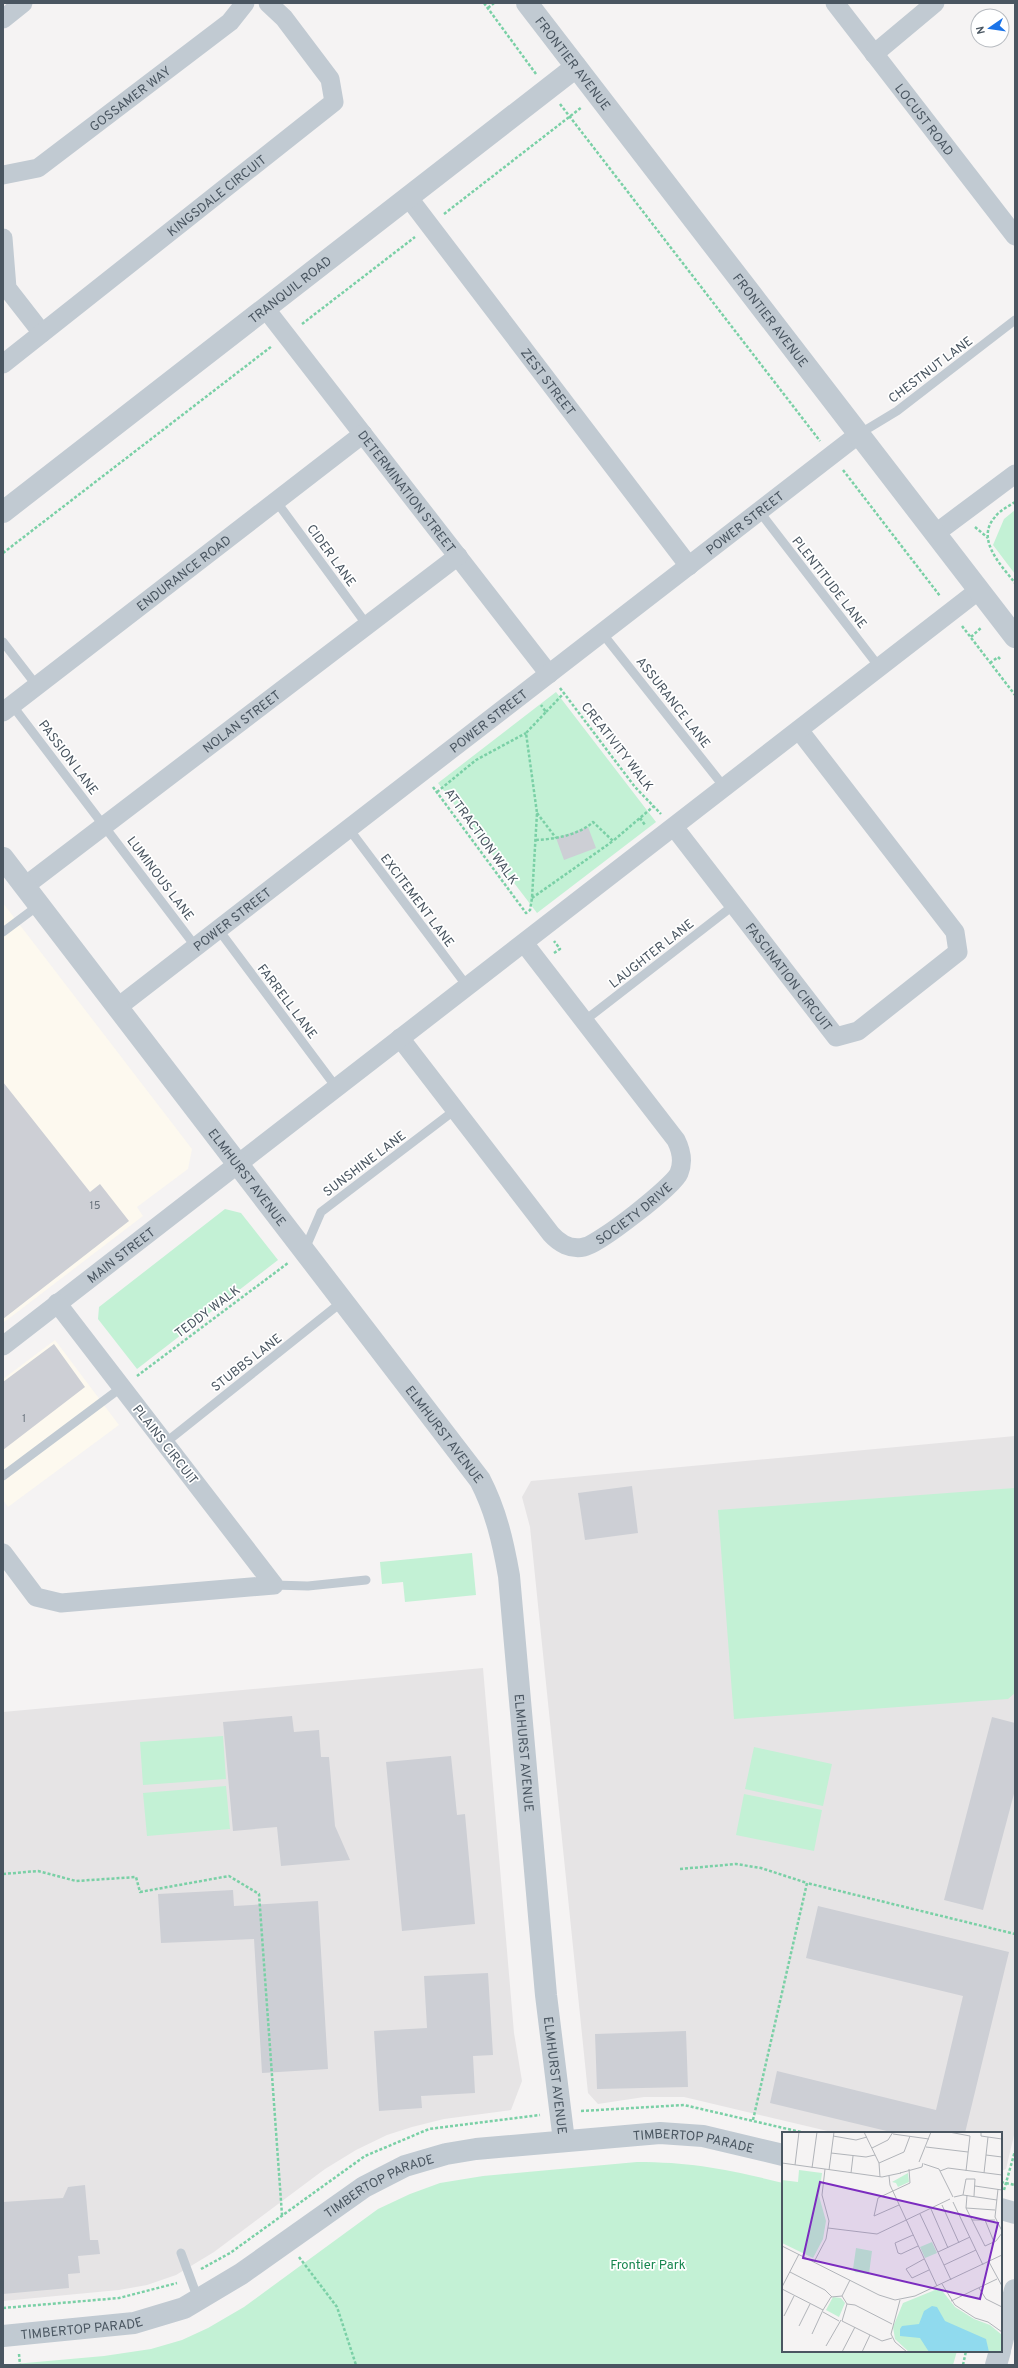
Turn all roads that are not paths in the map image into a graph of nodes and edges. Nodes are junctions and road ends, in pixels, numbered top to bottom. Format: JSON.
{"nodes":[{"id":1,"x":23,"y":3,"type":"edge"},
{"id":2,"x":245,"y":3,"type":"edge"},
{"id":3,"x":268,"y":3,"type":"edge"},
{"id":4,"x":527,"y":3,"type":"edge"},
{"id":5,"x":835,"y":3,"type":"edge"},
{"id":6,"x":935,"y":3,"type":"edge"},
{"id":7,"x":3,"y":19,"type":"edge"},
{"id":8,"x":874,"y":54,"type":"junction"},
{"id":9,"x":576,"y":67,"type":"junction"},
{"id":10,"x":3,"y":174,"type":"edge"},
{"id":11,"x":408,"y":198,"type":"junction"},
{"id":12,"x":1015,"y":236,"type":"edge"},
{"id":13,"x":3,"y":238,"type":"edge"},
{"id":14,"x":265,"y":308,"type":"junction"},
{"id":15,"x":1015,"y":320,"type":"edge"},
{"id":16,"x":42,"y":333,"type":"junction"},
{"id":17,"x":3,"y":364,"type":"edge"},
{"id":18,"x":363,"y":434,"type":"junction"},
{"id":19,"x":859,"y":434,"type":"junction"},
{"id":20,"x":1015,"y":474,"type":"edge"},
{"id":21,"x":276,"y":501,"type":"junction"},
{"id":22,"x":759,"y":511,"type":"junction"},
{"id":23,"x":3,"y":512,"type":"edge"},
{"id":24,"x":936,"y":533,"type":"junction"},
{"id":25,"x":458,"y":556,"type":"junction"},
{"id":26,"x":688,"y":566,"type":"junction"},
{"id":27,"x":979,"y":590,"type":"junction"},
{"id":28,"x":367,"y":625,"type":"junction"},
{"id":29,"x":602,"y":633,"type":"junction"},
{"id":30,"x":1015,"y":637,"type":"edge"},
{"id":31,"x":3,"y":642,"type":"edge"},
{"id":32,"x":880,"y":668,"type":"junction"},
{"id":33,"x":549,"y":674,"type":"junction"},
{"id":34,"x":37,"y":686,"type":"junction"},
{"id":35,"x":8,"y":708,"type":"edge"},
{"id":36,"x":800,"y":730,"type":"junction"},
{"id":37,"x":725,"y":788,"type":"junction"},
{"id":38,"x":105,"y":825,"type":"junction"},
{"id":39,"x":674,"y":827,"type":"junction"},
{"id":40,"x":348,"y":829,"type":"junction"},
{"id":41,"x":3,"y":858,"type":"edge"},
{"id":42,"x":25,"y":886,"type":"junction"},
{"id":43,"x":39,"y":905,"type":"junction"},
{"id":44,"x":734,"y":905,"type":"junction"},
{"id":45,"x":218,"y":929,"type":"junction"},
{"id":46,"x":3,"y":932,"type":"edge"},
{"id":47,"x":524,"y":943,"type":"junction"},
{"id":48,"x":196,"y":947,"type":"junction"},
{"id":49,"x":467,"y":986,"type":"junction"},
{"id":50,"x":118,"y":1007,"type":"junction"},
{"id":51,"x":584,"y":1021,"type":"junction"},
{"id":52,"x":400,"y":1038,"type":"junction"},
{"id":53,"x":336,"y":1087,"type":"junction"},
{"id":54,"x":455,"y":1110,"type":"junction"},
{"id":55,"x":238,"y":1163,"type":"junction"},
{"id":56,"x":305,"y":1250,"type":"junction"},
{"id":57,"x":343,"y":1301,"type":"junction"},
{"id":58,"x":57,"y":1303,"type":"junction"},
{"id":59,"x":3,"y":1346,"type":"edge"},
{"id":60,"x":122,"y":1387,"type":"junction"},
{"id":61,"x":165,"y":1443,"type":"junction"},
{"id":62,"x":3,"y":1476,"type":"edge"},
{"id":63,"x":3,"y":1553,"type":"edge"},
{"id":64,"x":366,"y":1580,"type":"dead end"},
{"id":65,"x":274,"y":1585,"type":"junction"},
{"id":66,"x":564,"y":2141,"type":"junction"},
{"id":67,"x":782,"y":2155,"type":"edge"},
{"id":68,"x":181,"y":2253,"type":"dead end"},
{"id":69,"x":1015,"y":2290,"type":"edge"},
{"id":70,"x":199,"y":2301,"type":"junction"},
{"id":71,"x":3,"y":2336,"type":"edge"},
{"id":72,"x":1002,"y":2342,"type":"edge"},
{"id":73,"x":1000,"y":2352,"type":"edge"},
{"id":74,"x":996,"y":2365,"type":"edge"}],
"edges":[{"from":1,"to":7,"type":"street"},
{"from":2,"to":10,"type":"street","name":"GOSSAMER WAY"},
{"from":3,"to":16,"type":"street","name":"KINGSDALE CIRCUIT"},
{"from":4,"to":9,"type":"street","name":"FRONTIER AVENUE"},
{"from":5,"to":8,"type":"street","name":"LOCUST ROAD"},
{"from":6,"to":8,"type":"street"},
{"from":8,"to":12,"type":"street","name":"LOCUST ROAD"},
{"from":9,"to":11,"type":"street","name":"TRANQUIL ROAD"},
{"from":9,"to":19,"type":"street","name":"FRONTIER AVENUE"},
{"from":11,"to":14,"type":"street","name":"TRANQUIL ROAD"},
{"from":11,"to":26,"type":"street","name":"ZEST STREET"},
{"from":13,"to":16,"type":"street"},
{"from":14,"to":18,"type":"street","name":"DETERMINATION STREET"},
{"from":14,"to":23,"type":"street","name":"TRANQUIL ROAD"},
{"from":15,"to":19,"type":"lane","name":"CHESTNUT LANE"},
{"from":16,"to":17,"type":"street","name":"KINGSDALE CIRCUIT"},
{"from":18,"to":21,"type":"street","name":"ENDURANCE ROAD"},
{"from":18,"to":25,"type":"street","name":"DETERMINATION STREET"},
{"from":19,"to":22,"type":"street","name":"POWER STREET"},
{"from":19,"to":24,"type":"street","name":"FRONTIER AVENUE"},
{"from":20,"to":24,"type":"street"},
{"from":21,"to":28,"type":"lane","name":"CIDER LANE"},
{"from":21,"to":34,"type":"street","name":"ENDURANCE ROAD"},
{"from":22,"to":26,"type":"street","name":"POWER STREET"},
{"from":22,"to":32,"type":"lane","name":"PLENTITUDE LANE"},
{"from":24,"to":27,"type":"street","name":"FRONTIER AVENUE"},
{"from":25,"to":28,"type":"street","name":"NOLAN STREET"},
{"from":25,"to":33,"type":"street","name":"DETERMINATION STREET"},
{"from":26,"to":29,"type":"street","name":"POWER STREET"},
{"from":27,"to":30,"type":"street","name":"FRONTIER AVENUE"},
{"from":27,"to":32,"type":"street","name":"MAIN STREET"},
{"from":28,"to":38,"type":"street","name":"NOLAN STREET"},
{"from":29,"to":33,"type":"street","name":"POWER STREET"},
{"from":29,"to":37,"type":"lane","name":"ASSURANCE LANE"},
{"from":31,"to":34,"type":"lane"},
{"from":32,"to":36,"type":"street","name":"MAIN STREET"},
{"from":33,"to":40,"type":"street","name":"POWER STREET"},
{"from":34,"to":35,"type":"street","name":"ENDURANCE ROAD"},
{"from":35,"to":38,"type":"lane","name":"PASSION LANE"},
{"from":36,"to":37,"type":"street","name":"MAIN STREET"},
{"from":36,"to":44,"type":"street","name":"FASCINATION CIRCUIT"},
{"from":37,"to":39,"type":"street","name":"MAIN STREET"},
{"from":38,"to":42,"type":"street","name":"NOLAN STREET"},
{"from":38,"to":48,"type":"lane","name":"LUMINOUS LANE"},
{"from":39,"to":44,"type":"street","name":"FASCINATION CIRCUIT"},
{"from":39,"to":47,"type":"street","name":"MAIN STREET"},
{"from":40,"to":45,"type":"street","name":"POWER STREET"},
{"from":40,"to":49,"type":"lane","name":"EXCITEMENT LANE"},
{"from":41,"to":42,"type":"street","name":"ELMHURST AVENUE"},
{"from":42,"to":43,"type":"street","name":"ELMHURST AVENUE"},
{"from":43,"to":46,"type":"lane"},
{"from":43,"to":50,"type":"street","name":"ELMHURST AVENUE"},
{"from":44,"to":51,"type":"lane","name":"LAUGHTER LANE"},
{"from":45,"to":48,"type":"street","name":"POWER STREET"},
{"from":45,"to":53,"type":"lane","name":"FARRELL LANE"},
{"from":47,"to":49,"type":"street","name":"MAIN STREET"},
{"from":47,"to":51,"type":"street","name":"SOCIETY DRIVE"},
{"from":48,"to":50,"type":"street","name":"POWER STREET"},
{"from":49,"to":52,"type":"street","name":"MAIN STREET"},
{"from":50,"to":55,"type":"street","name":"ELMHURST AVENUE"},
{"from":51,"to":54,"type":"street","name":"SOCIETY DRIVE"},
{"from":52,"to":53,"type":"street","name":"MAIN STREET"},
{"from":52,"to":54,"type":"street","name":"SOCIETY DRIVE"},
{"from":53,"to":55,"type":"street","name":"MAIN STREET"},
{"from":54,"to":56,"type":"lane","name":"SUNSHINE LANE"},
{"from":55,"to":56,"type":"street","name":"ELMHURST AVENUE"},
{"from":55,"to":58,"type":"street","name":"MAIN STREET"},
{"from":56,"to":57,"type":"street","name":"ELMHURST AVENUE"},
{"from":57,"to":61,"type":"lane","name":"STUBBS LANE"},
{"from":57,"to":66,"type":"street","name":"ELMHURST AVENUE"},
{"from":58,"to":59,"type":"street","name":"MAIN STREET"},
{"from":58,"to":60,"type":"street","name":"PLAINS CIRCUIT"},
{"from":60,"to":61,"type":"street","name":"PLAINS CIRCUIT"},
{"from":60,"to":62,"type":"lane"},
{"from":61,"to":65,"type":"street","name":"PLAINS CIRCUIT"},
{"from":63,"to":65,"type":"street"},
{"from":64,"to":65,"type":"lane"},
{"from":66,"to":67,"type":"street","name":"TIMBERTOP PARADE"},
{"from":66,"to":70,"type":"street","name":"TIMBERTOP PARADE"},
{"from":68,"to":70,"type":"lane"},
{"from":69,"to":72,"type":"street"},
{"from":70,"to":71,"type":"street","name":"TIMBERTOP PARADE"},
{"from":73,"to":74,"type":"street"}]}
